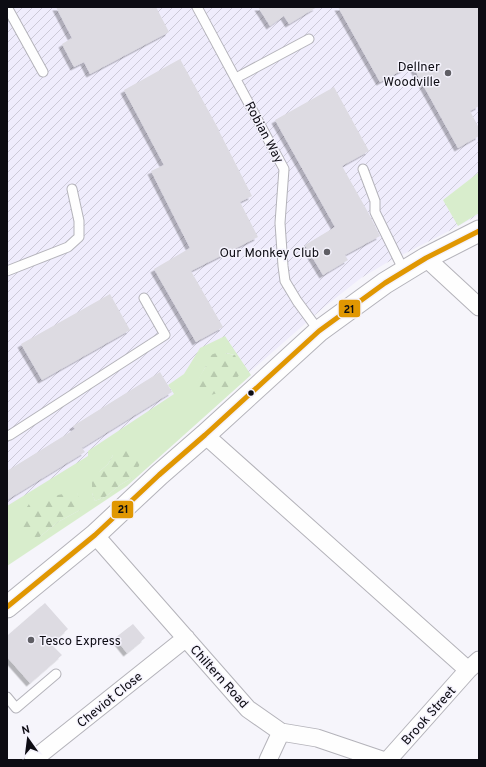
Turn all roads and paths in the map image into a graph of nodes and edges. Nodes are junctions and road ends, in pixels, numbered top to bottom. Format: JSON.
{"nodes":[{"id":1,"x":7,"y":7,"type":"edge"},
{"id":2,"x":197,"y":7,"type":"edge"},
{"id":3,"x":310,"y":39,"type":"dead end"},
{"id":4,"x":43,"y":72,"type":"dead end"},
{"id":5,"x":236,"y":78,"type":"junction"},
{"id":6,"x":363,"y":169,"type":"dead end"},
{"id":7,"x":72,"y":189,"type":"dead end"},
{"id":8,"x":479,"y":231,"type":"edge"},
{"id":9,"x":426,"y":258,"type":"junction"},
{"id":10,"x":404,"y":271,"type":"junction"},
{"id":11,"x":7,"y":272,"type":"edge"},
{"id":12,"x":144,"y":298,"type":"dead end"},
{"id":13,"x":479,"y":307,"type":"edge"},
{"id":14,"x":319,"y":331,"type":"junction"},
{"id":15,"x":205,"y":435,"type":"junction"},
{"id":16,"x":7,"y":436,"type":"edge"},
{"id":17,"x":95,"y":535,"type":"junction"},
{"id":18,"x":8,"y":605,"type":"edge"},
{"id":19,"x":186,"y":638,"type":"junction"},
{"id":20,"x":473,"y":665,"type":"edge"},
{"id":21,"x":56,"y":674,"type":"dead end"},
{"id":22,"x":7,"y":697,"type":"edge"},
{"id":23,"x":281,"y":732,"type":"junction"},
{"id":24,"x":33,"y":760,"type":"edge"},
{"id":25,"x":268,"y":760,"type":"edge"},
{"id":26,"x":382,"y":760,"type":"edge"},
{"id":27,"x":388,"y":760,"type":"edge"}],
"edges":[{"from":1,"to":4,"type":"lane"},
{"from":2,"to":5,"type":"lane","name":"Robian Way"},
{"from":3,"to":5,"type":"lane"},
{"from":5,"to":14,"type":"lane","name":"Robian Way"},
{"from":6,"to":10,"type":"lane"},
{"from":7,"to":11,"type":"lane"},
{"from":8,"to":9,"type":"street"},
{"from":9,"to":10,"type":"street"},
{"from":9,"to":13,"type":"street"},
{"from":10,"to":14,"type":"street"},
{"from":12,"to":16,"type":"lane"},
{"from":14,"to":15,"type":"street"},
{"from":15,"to":17,"type":"street"},
{"from":15,"to":20,"type":"street","name":"Brook Street"},
{"from":17,"to":18,"type":"street"},
{"from":17,"to":19,"type":"street","name":"Chiltern Road"},
{"from":19,"to":23,"type":"street","name":"Chiltern Road"},
{"from":19,"to":24,"type":"street","name":"Cheviot Close"},
{"from":20,"to":27,"type":"street","name":"Brook Street"},
{"from":21,"to":22,"type":"lane"},
{"from":23,"to":25,"type":"street"},
{"from":23,"to":26,"type":"street","name":"Chiltern Road"}]}
